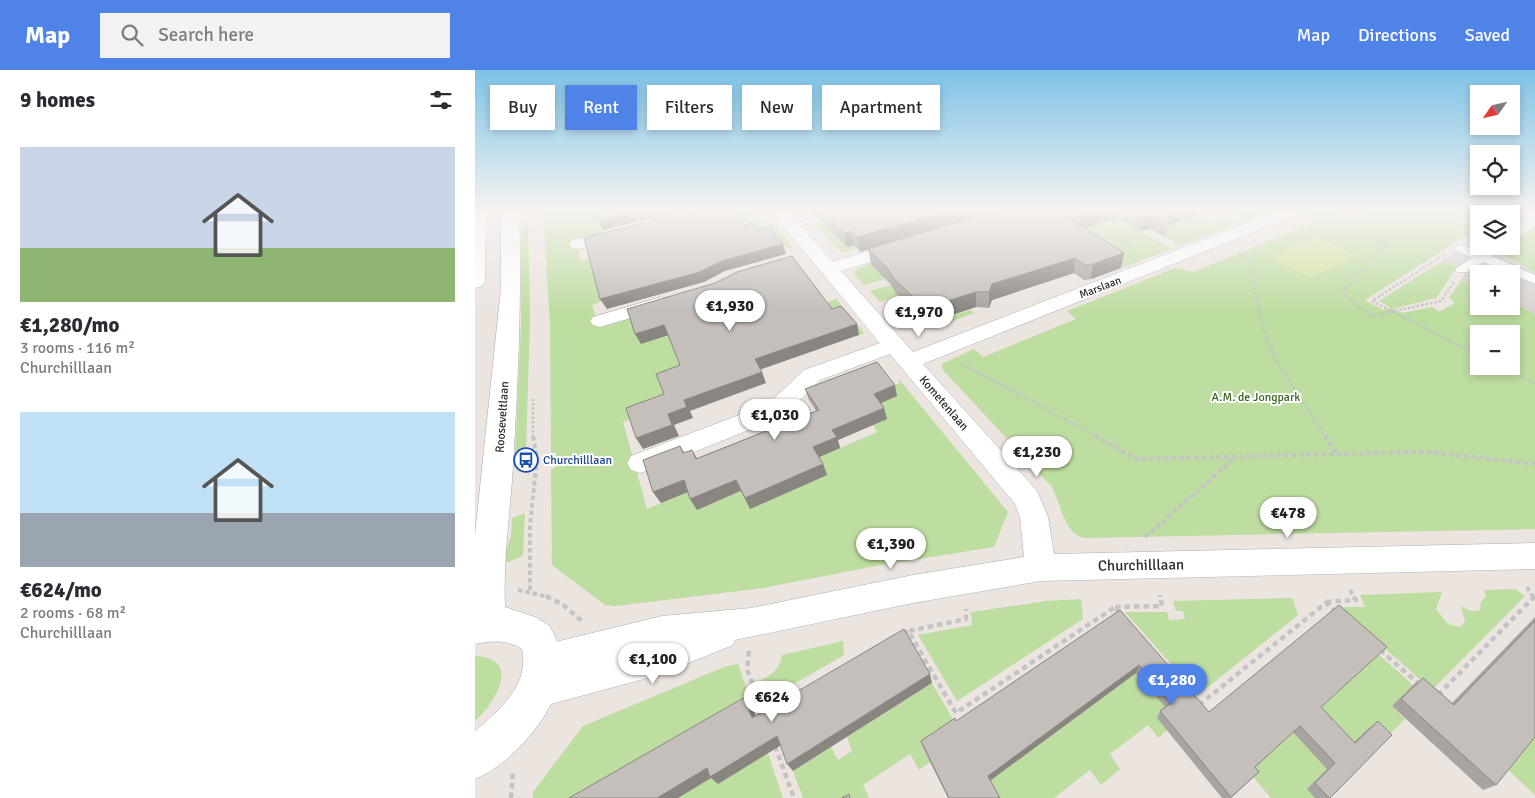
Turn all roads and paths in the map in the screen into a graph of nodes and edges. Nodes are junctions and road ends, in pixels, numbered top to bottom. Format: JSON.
{"nodes":[{"id":1,"x":476,"y":244,"type":"edge"},
{"id":2,"x":510,"y":244,"type":"edge"},
{"id":3,"x":800,"y":244,"type":"edge"},
{"id":4,"x":910,"y":244,"type":"edge"},
{"id":5,"x":1125,"y":244,"type":"edge"},
{"id":6,"x":1210,"y":244,"type":"edge"},
{"id":7,"x":1224,"y":244,"type":"edge"},
{"id":8,"x":1384,"y":244,"type":"edge"},
{"id":9,"x":1454,"y":251,"type":"joint"},
{"id":10,"x":1470,"y":251,"type":"edge"},
{"id":11,"x":1140,"y":253,"type":"dead end"},
{"id":12,"x":1485,"y":255,"type":"edge"},
{"id":13,"x":1497,"y":255,"type":"edge"},
{"id":14,"x":828,"y":269,"type":"junction"},
{"id":15,"x":1462,"y":269,"type":"joint"},
{"id":16,"x":1535,"y":280,"type":"edge"},
{"id":17,"x":475,"y":282,"type":"edge"},
{"id":18,"x":675,"y":299,"type":"edge"},
{"id":19,"x":1393,"y":312,"type":"junction"},
{"id":20,"x":601,"y":321,"type":"dead end"},
{"id":21,"x":943,"y":348,"type":"junction"},
{"id":22,"x":1470,"y":351,"type":"edge"},
{"id":23,"x":901,"y":353,"type":"junction"},
{"id":24,"x":1517,"y":375,"type":"edge"},
{"id":25,"x":1535,"y":384,"type":"edge"},
{"id":26,"x":533,"y":393,"type":"dead end"},
{"id":27,"x":1338,"y":454,"type":"junction"},
{"id":28,"x":1237,"y":457,"type":"junction"},
{"id":29,"x":640,"y":463,"type":"dead end"},
{"id":30,"x":1535,"y":464,"type":"edge"},
{"id":31,"x":1156,"y":528,"type":"dead end"},
{"id":32,"x":1535,"y":556,"type":"edge"},
{"id":33,"x":1041,"y":568,"type":"junction"},
{"id":34,"x":1527,"y":587,"type":"dead end"},
{"id":35,"x":530,"y":590,"type":"dead end"},
{"id":36,"x":1350,"y":590,"type":"dead end"},
{"id":37,"x":1160,"y":595,"type":"dead end"},
{"id":38,"x":1535,"y":598,"type":"edge"},
{"id":39,"x":1325,"y":602,"type":"junction"},
{"id":40,"x":1115,"y":608,"type":"junction"},
{"id":41,"x":966,"y":609,"type":"dead end"},
{"id":42,"x":1340,"y":615,"type":"edge"},
{"id":43,"x":1127,"y":622,"type":"edge"},
{"id":44,"x":482,"y":626,"type":"edge"},
{"id":45,"x":908,"y":631,"type":"junction"},
{"id":46,"x":900,"y":636,"type":"edge"},
{"id":47,"x":1377,"y":647,"type":"edge"},
{"id":48,"x":747,"y":669,"type":"dead end"},
{"id":49,"x":540,"y":676,"type":"junction"},
{"id":50,"x":1421,"y":686,"type":"edge"},
{"id":51,"x":1428,"y":692,"type":"edge"},
{"id":52,"x":1193,"y":697,"type":"edge"},
{"id":53,"x":770,"y":708,"type":"edge"},
{"id":54,"x":763,"y":712,"type":"junction"},
{"id":55,"x":766,"y":721,"type":"edge"},
{"id":56,"x":772,"y":738,"type":"edge"},
{"id":57,"x":475,"y":758,"type":"edge"},
{"id":58,"x":513,"y":770,"type":"dead end"},
{"id":59,"x":511,"y":798,"type":"edge"},
{"id":60,"x":794,"y":798,"type":"edge"}],
"edges":[{"from":1,"to":17,"type":"main road"},
{"from":2,"to":44,"type":"main road","name":"Rooseveltlaan"},
{"from":3,"to":14,"type":"street","name":"Kometenlaan"},
{"from":4,"to":14,"type":"street"},
{"from":5,"to":11,"type":"path"},
{"from":6,"to":21,"type":"street","name":"Marslaan"},
{"from":7,"to":27,"type":"path"},
{"from":8,"to":19,"type":"path"},
{"from":9,"to":10,"type":"street"},
{"from":9,"to":19,"type":"path"},
{"from":12,"to":15,"type":"street"},
{"from":13,"to":16,"type":"street"},
{"from":14,"to":23,"type":"street","name":"Kometenlaan"},
{"from":15,"to":19,"type":"path"},
{"from":18,"to":20,"type":"street"},
{"from":19,"to":22,"type":"path"},
{"from":21,"to":23,"type":"street","name":"Marslaan"},
{"from":21,"to":28,"type":"path"},
{"from":23,"to":29,"type":"street"},
{"from":23,"to":33,"type":"street","name":"Kometenlaan"},
{"from":24,"to":25,"type":"path"},
{"from":26,"to":35,"type":"path"},
{"from":27,"to":28,"type":"path"},
{"from":27,"to":30,"type":"path"},
{"from":28,"to":31,"type":"path"},
{"from":32,"to":33,"type":"street","name":"Churchilllaan"},
{"from":33,"to":49,"type":"street","name":"Churchilllaan"},
{"from":34,"to":38,"type":"path"},
{"from":36,"to":39,"type":"path"},
{"from":37,"to":40,"type":"path"},
{"from":38,"to":51,"type":"path"},
{"from":39,"to":42,"type":"path"},
{"from":39,"to":52,"type":"path"},
{"from":40,"to":43,"type":"path"},
{"from":40,"to":45,"type":"path"},
{"from":41,"to":45,"type":"path"},
{"from":44,"to":49,"type":"main road"},
{"from":45,"to":46,"type":"path"},
{"from":47,"to":50,"type":"path"},
{"from":48,"to":54,"type":"path"},
{"from":49,"to":57,"type":"main road"},
{"from":53,"to":54,"type":"path"},
{"from":54,"to":55,"type":"path"},
{"from":56,"to":60,"type":"path"},
{"from":58,"to":59,"type":"path"}]}
